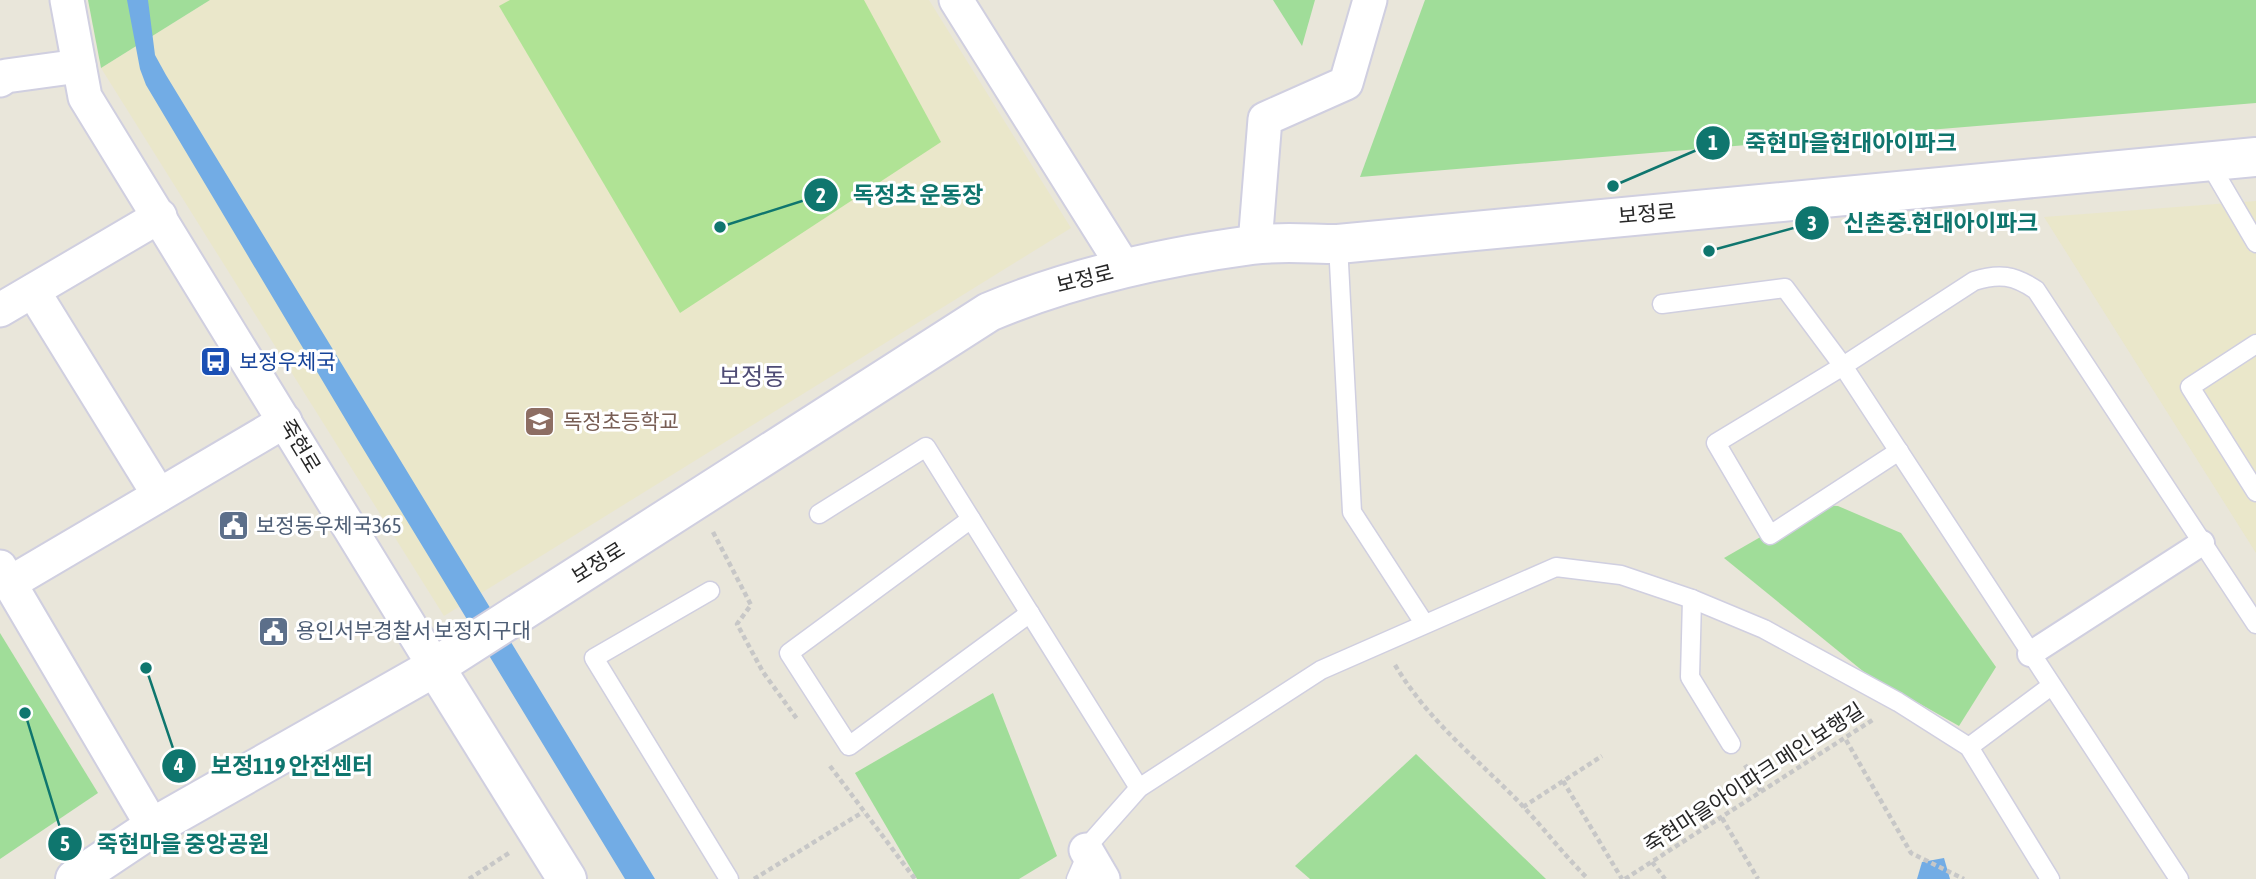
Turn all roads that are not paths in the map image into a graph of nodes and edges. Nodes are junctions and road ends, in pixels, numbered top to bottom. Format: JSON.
{"nodes":[{"id":1,"x":67,"y":0,"type":"edge"},
{"id":2,"x":956,"y":0,"type":"edge"},
{"id":3,"x":1370,"y":0,"type":"edge"},
{"id":4,"x":79,"y":66,"type":"junction"},
{"id":5,"x":0,"y":80,"type":"edge"},
{"id":6,"x":2256,"y":157,"type":"edge"},
{"id":7,"x":2208,"y":161,"type":"junction"},
{"id":8,"x":160,"y":216,"type":"junction"},
{"id":9,"x":2256,"y":243,"type":"edge"},
{"id":10,"x":1255,"y":244,"type":"junction"},
{"id":11,"x":1338,"y":244,"type":"junction"},
{"id":12,"x":1125,"y":269,"type":"junction"},
{"id":13,"x":33,"y":291,"type":"junction"},
{"id":14,"x":1662,"y":304,"type":"dead end"},
{"id":15,"x":0,"y":310,"type":"edge"},
{"id":16,"x":2256,"y":344,"type":"edge"},
{"id":17,"x":1843,"y":366,"type":"junction"},
{"id":18,"x":285,"y":421,"type":"junction"},
{"id":19,"x":1899,"y":451,"type":"junction"},
{"id":20,"x":2256,"y":492,"type":"edge"},
{"id":21,"x":159,"y":495,"type":"junction"},
{"id":22,"x":818,"y":513,"type":"dead end"},
{"id":23,"x":971,"y":519,"type":"junction"},
{"id":24,"x":2202,"y":542,"type":"junction"},
{"id":25,"x":5,"y":575,"type":"edge"},
{"id":26,"x":710,"y":591,"type":"dead end"},
{"id":27,"x":1692,"y":598,"type":"junction"},
{"id":28,"x":1030,"y":613,"type":"junction"},
{"id":29,"x":1424,"y":623,"type":"junction"},
{"id":30,"x":2256,"y":624,"type":"edge"},
{"id":31,"x":2030,"y":654,"type":"junction"},
{"id":32,"x":435,"y":667,"type":"junction"},
{"id":33,"x":2050,"y":686,"type":"junction"},
{"id":34,"x":1731,"y":744,"type":"road end"},
{"id":35,"x":1969,"y":747,"type":"junction"},
{"id":36,"x":1139,"y":788,"type":"junction"},
{"id":37,"x":153,"y":827,"type":"junction"},
{"id":38,"x":1081,"y":865,"type":"edge"},
{"id":39,"x":75,"y":879,"type":"edge"},
{"id":40,"x":567,"y":879,"type":"edge"},
{"id":41,"x":729,"y":879,"type":"edge"},
{"id":42,"x":1103,"y":879,"type":"edge"},
{"id":43,"x":2050,"y":879,"type":"edge"},
{"id":44,"x":2179,"y":879,"type":"edge"}],
"edges":[{"from":1,"to":4,"type":"street","name":"죽현로"},
{"from":2,"to":12,"type":"street"},
{"from":3,"to":10,"type":"street"},
{"from":4,"to":5,"type":"street"},
{"from":4,"to":8,"type":"street","name":"죽현로"},
{"from":6,"to":7,"type":"street","name":"보정로"},
{"from":7,"to":9,"type":"lane"},
{"from":7,"to":11,"type":"street","name":"보정로"},
{"from":8,"to":13,"type":"street"},
{"from":8,"to":18,"type":"street","name":"죽현로"},
{"from":10,"to":11,"type":"street","name":"보정로"},
{"from":10,"to":12,"type":"street","name":"보정로"},
{"from":11,"to":29,"type":"lane"},
{"from":12,"to":32,"type":"street","name":"보정로"},
{"from":13,"to":15,"type":"street"},
{"from":13,"to":21,"type":"street"},
{"from":14,"to":17,"type":"lane"},
{"from":16,"to":20,"type":"lane"},
{"from":17,"to":19,"type":"lane"},
{"from":17,"to":19,"type":"lane"},
{"from":17,"to":24,"type":"lane"},
{"from":18,"to":21,"type":"street"},
{"from":18,"to":32,"type":"street","name":"죽현로"},
{"from":19,"to":31,"type":"lane"},
{"from":21,"to":25,"type":"street"},
{"from":22,"to":23,"type":"lane"},
{"from":23,"to":28,"type":"lane"},
{"from":23,"to":28,"type":"lane"},
{"from":24,"to":30,"type":"lane"},
{"from":24,"to":31,"type":"street"},
{"from":25,"to":37,"type":"street"},
{"from":26,"to":41,"type":"lane"},
{"from":27,"to":29,"type":"lane"},
{"from":27,"to":34,"type":"lane"},
{"from":27,"to":35,"type":"lane"},
{"from":28,"to":36,"type":"lane"},
{"from":29,"to":36,"type":"lane"},
{"from":31,"to":33,"type":"lane"},
{"from":32,"to":37,"type":"street","name":"보정로"},
{"from":32,"to":40,"type":"street","name":"죽현로"},
{"from":33,"to":35,"type":"lane"},
{"from":33,"to":44,"type":"lane"},
{"from":35,"to":43,"type":"lane"},
{"from":36,"to":38,"type":"lane"},
{"from":37,"to":39,"type":"street","name":"보정로"},
{"from":38,"to":42,"type":"street"}]}
